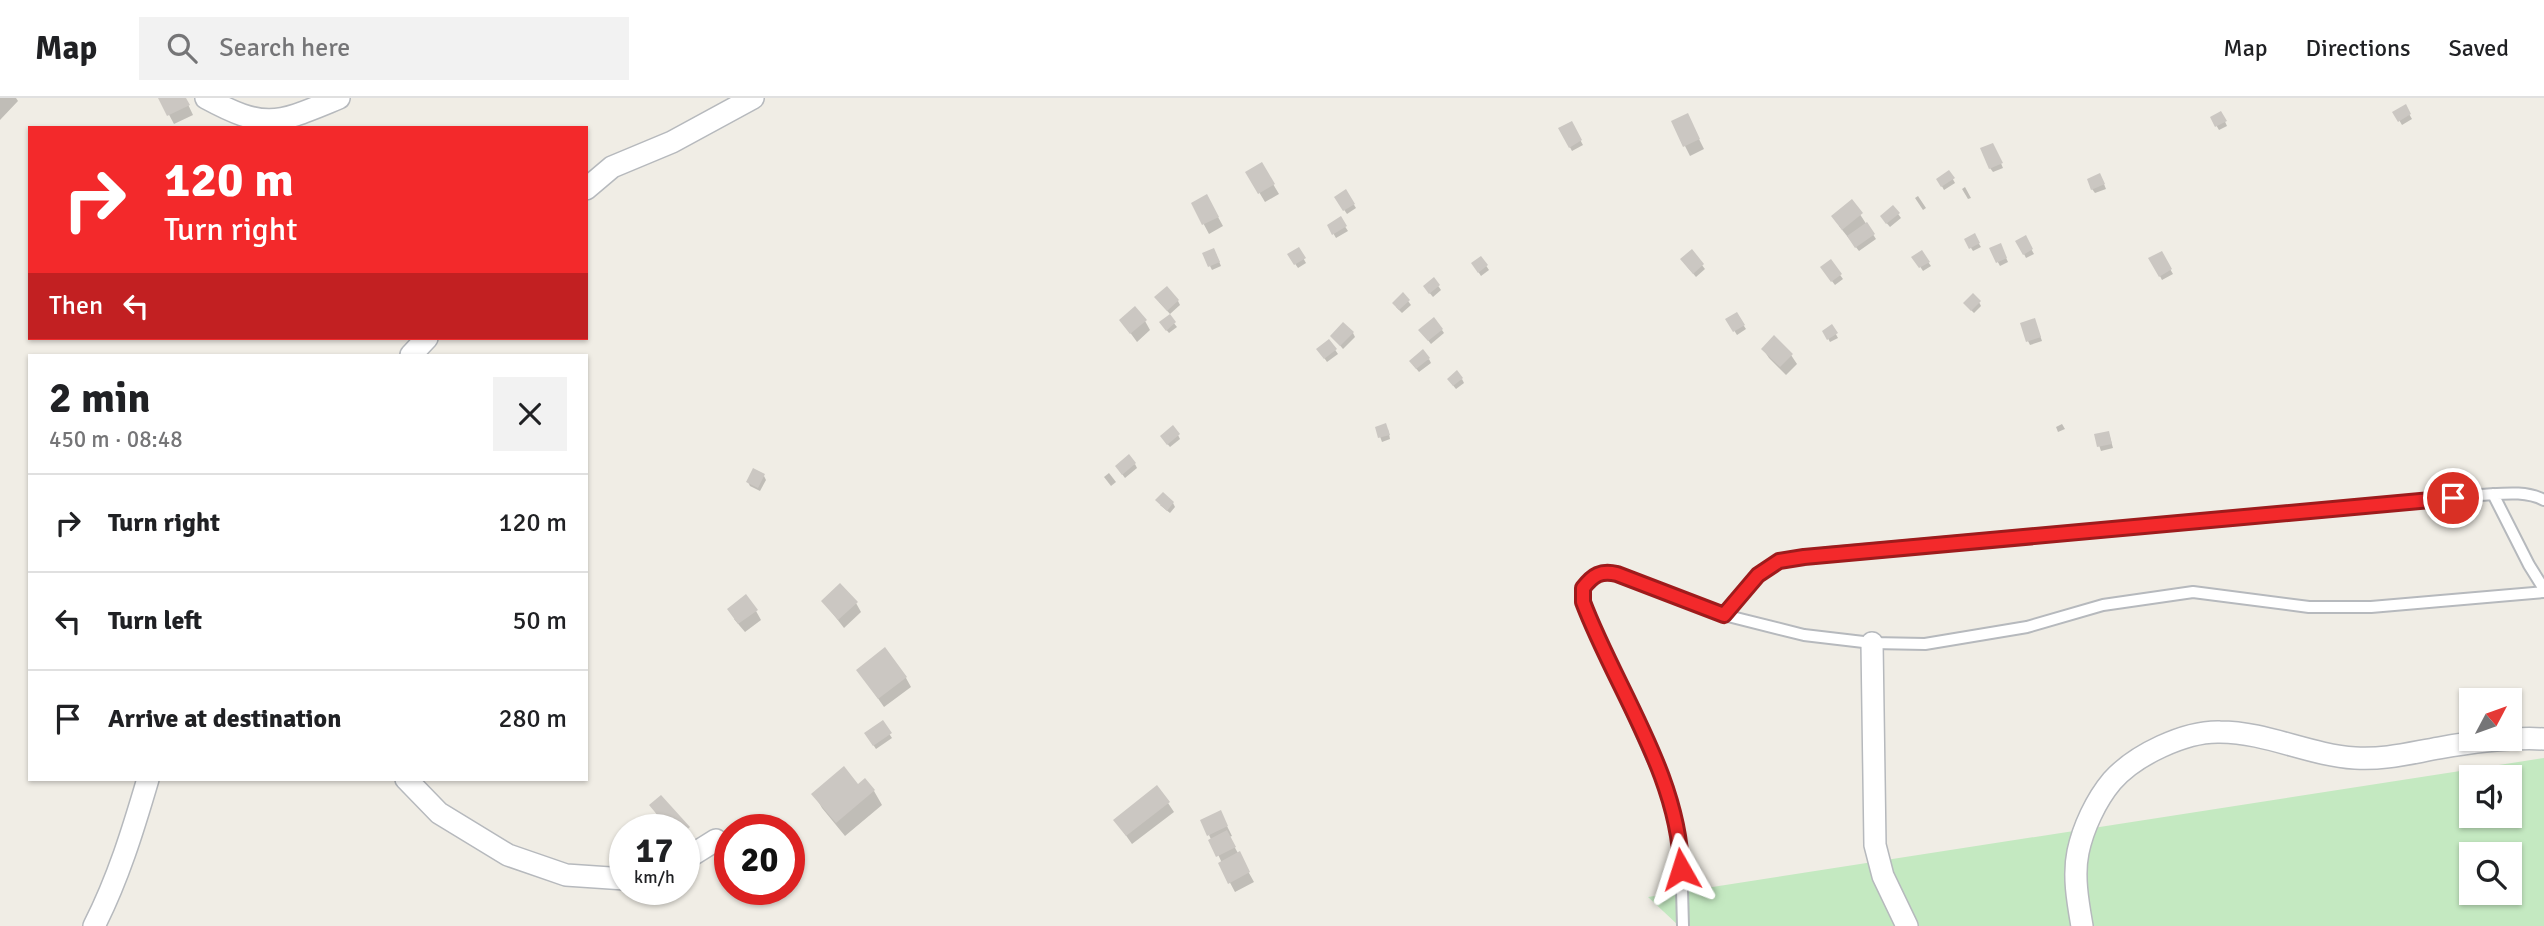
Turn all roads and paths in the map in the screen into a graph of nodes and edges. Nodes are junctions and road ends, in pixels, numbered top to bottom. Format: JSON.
{"nodes":[{"id":1,"x":206,"y":98,"type":"edge"},
{"id":2,"x":339,"y":98,"type":"edge"},
{"id":3,"x":752,"y":98,"type":"edge"},
{"id":4,"x":588,"y":187,"type":"edge"},
{"id":5,"x":425,"y":340,"type":"edge"},
{"id":6,"x":412,"y":354,"type":"edge"},
{"id":7,"x":2493,"y":494,"type":"junction"},
{"id":8,"x":2544,"y":500,"type":"edge"},
{"id":9,"x":2544,"y":591,"type":"edge"},
{"id":10,"x":1724,"y":615,"type":"junction"},
{"id":11,"x":1872,"y":643,"type":"junction"},
{"id":12,"x":2544,"y":739,"type":"edge"},
{"id":13,"x":147,"y":781,"type":"edge"},
{"id":14,"x":408,"y":781,"type":"edge"},
{"id":15,"x":609,"y":877,"type":"edge"},
{"id":16,"x":94,"y":926,"type":"edge"},
{"id":17,"x":1683,"y":926,"type":"edge"},
{"id":18,"x":1907,"y":926,"type":"edge"},
{"id":19,"x":2082,"y":926,"type":"edge"}],
"edges":[{"from":1,"to":2,"type":"street"},
{"from":3,"to":4,"type":"street"},
{"from":5,"to":6,"type":"street"},
{"from":7,"to":8,"type":"lane"},
{"from":7,"to":9,"type":"lane"},
{"from":7,"to":10,"type":"lane"},
{"from":9,"to":11,"type":"lane"},
{"from":10,"to":11,"type":"lane"},
{"from":10,"to":17,"type":"lane"},
{"from":11,"to":18,"type":"street"},
{"from":12,"to":19,"type":"street"},
{"from":13,"to":16,"type":"street"},
{"from":14,"to":15,"type":"street"}]}
